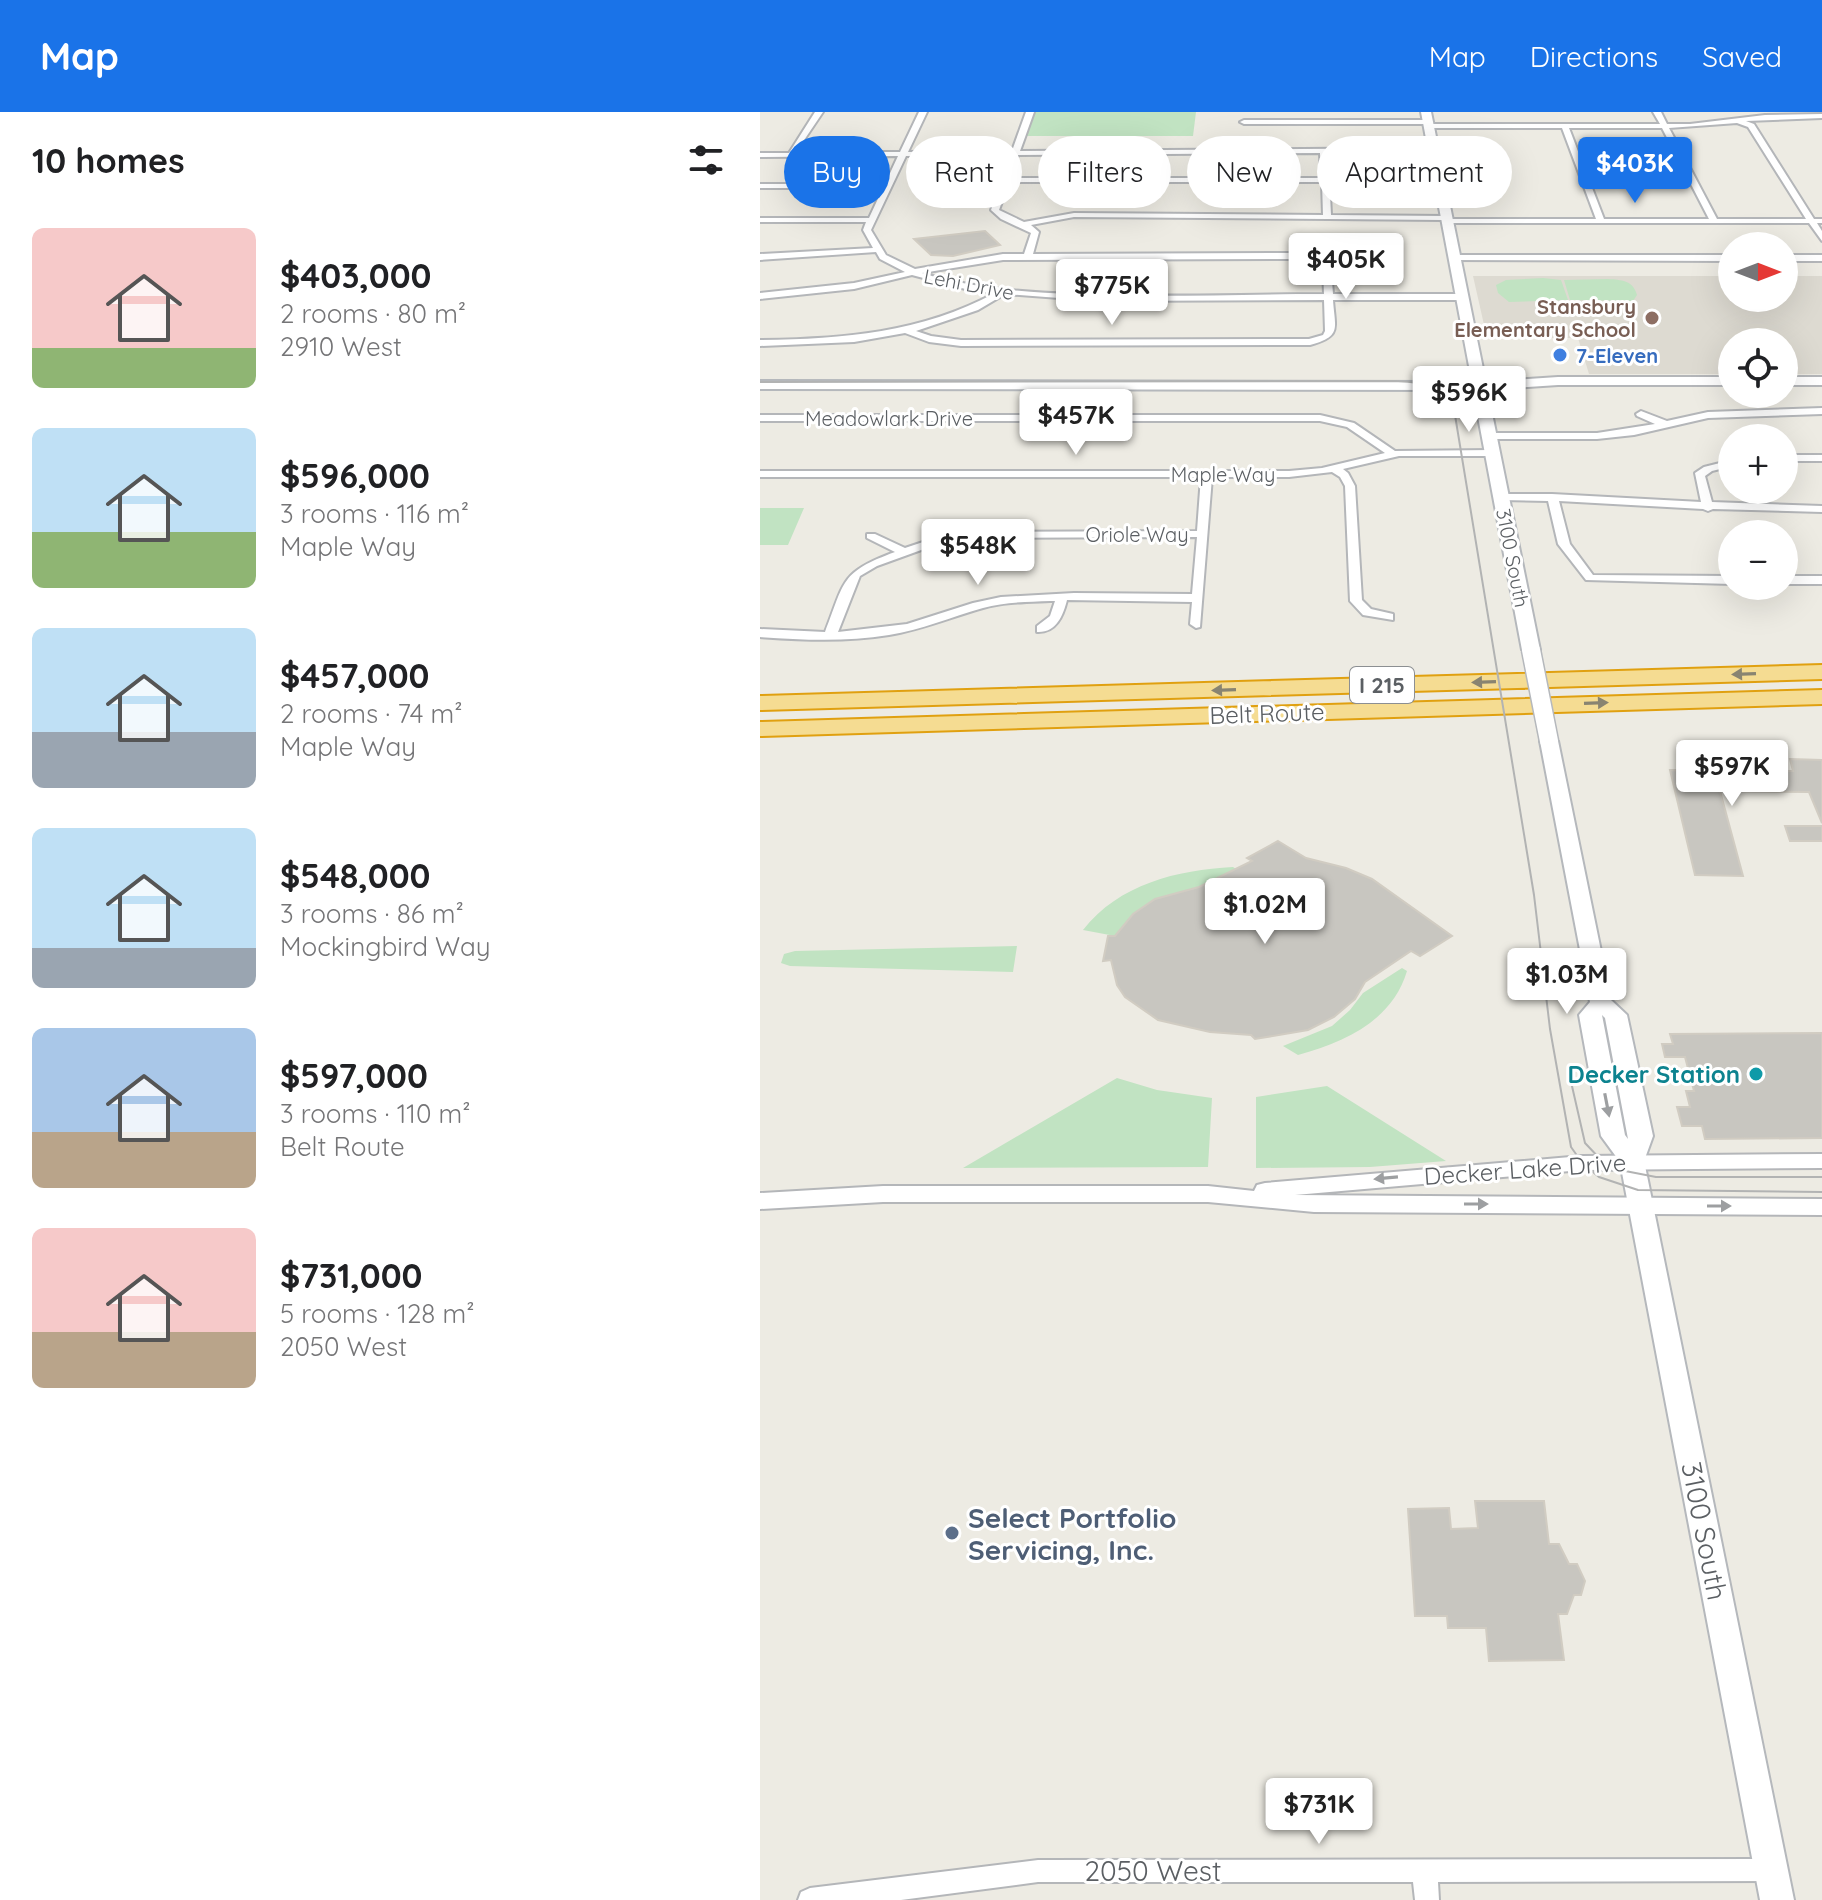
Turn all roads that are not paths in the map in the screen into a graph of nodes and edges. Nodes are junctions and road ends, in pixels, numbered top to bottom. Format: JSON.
{"nodes":[{"id":1,"x":819,"y":112,"type":"edge"},
{"id":2,"x":923,"y":112,"type":"edge"},
{"id":3,"x":1030,"y":112,"type":"edge"},
{"id":4,"x":1245,"y":112,"type":"edge"},
{"id":5,"x":1657,"y":112,"type":"edge"},
{"id":6,"x":1822,"y":116,"type":"edge"},
{"id":7,"x":1427,"y":120,"type":"edge"},
{"id":8,"x":1739,"y":121,"type":"junction"},
{"id":9,"x":1244,"y":122,"type":"junction"},
{"id":10,"x":1565,"y":126,"type":"junction"},
{"id":11,"x":1664,"y":126,"type":"junction"},
{"id":12,"x":803,"y":136,"type":"edge"},
{"id":13,"x":1021,"y":136,"type":"edge"},
{"id":14,"x":1249,"y":136,"type":"edge"},
{"id":15,"x":1187,"y":150,"type":"edge"},
{"id":16,"x":760,"y":155,"type":"edge"},
{"id":17,"x":784,"y":155,"type":"edge"},
{"id":18,"x":890,"y":155,"type":"edge"},
{"id":19,"x":902,"y":155,"type":"junction"},
{"id":20,"x":906,"y":155,"type":"edge"},
{"id":21,"x":1022,"y":155,"type":"edge"},
{"id":22,"x":890,"y":178,"type":"edge"},
{"id":23,"x":1022,"y":180,"type":"edge"},
{"id":24,"x":1317,"y":180,"type":"edge"},
{"id":25,"x":760,"y":186,"type":"edge"},
{"id":26,"x":784,"y":186,"type":"edge"},
{"id":27,"x":875,"y":208,"type":"edge"},
{"id":28,"x":996,"y":208,"type":"edge"},
{"id":29,"x":1326,"y":208,"type":"edge"},
{"id":30,"x":1445,"y":208,"type":"edge"},
{"id":31,"x":1327,"y":218,"type":"junction"},
{"id":32,"x":760,"y":220,"type":"edge"},
{"id":33,"x":869,"y":220,"type":"junction"},
{"id":34,"x":1447,"y":220,"type":"junction"},
{"id":35,"x":1601,"y":221,"type":"junction"},
{"id":36,"x":1714,"y":221,"type":"junction"},
{"id":37,"x":1811,"y":221,"type":"junction"},
{"id":38,"x":1822,"y":221,"type":"edge"},
{"id":39,"x":1024,"y":224,"type":"junction"},
{"id":40,"x":1822,"y":238,"type":"edge"},
{"id":41,"x":875,"y":250,"type":"junction"},
{"id":42,"x":1028,"y":256,"type":"junction"},
{"id":43,"x":760,"y":257,"type":"edge"},
{"id":44,"x":1454,"y":258,"type":"junction"},
{"id":45,"x":1718,"y":258,"type":"edge"},
{"id":46,"x":1798,"y":258,"type":"edge"},
{"id":47,"x":1822,"y":258,"type":"edge"},
{"id":48,"x":914,"y":273,"type":"junction"},
{"id":49,"x":1002,"y":293,"type":"junction"},
{"id":50,"x":760,"y":296,"type":"edge"},
{"id":51,"x":1329,"y":297,"type":"junction"},
{"id":52,"x":1462,"y":297,"type":"junction"},
{"id":53,"x":905,"y":330,"type":"junction"},
{"id":54,"x":760,"y":343,"type":"edge"},
{"id":55,"x":760,"y":374,"type":"edge"},
{"id":56,"x":1718,"y":381,"type":"edge"},
{"id":57,"x":1798,"y":381,"type":"edge"},
{"id":58,"x":1822,"y":381,"type":"edge"},
{"id":59,"x":1479,"y":382,"type":"junction"},
{"id":60,"x":760,"y":385,"type":"edge"},
{"id":61,"x":1822,"y":411,"type":"edge"},
{"id":62,"x":1641,"y":414,"type":"dead end"},
{"id":63,"x":760,"y":418,"type":"edge"},
{"id":64,"x":1664,"y":424,"type":"junction"},
{"id":65,"x":1489,"y":436,"type":"junction"},
{"id":66,"x":1492,"y":453,"type":"junction"},
{"id":67,"x":1393,"y":454,"type":"junction"},
{"id":68,"x":1798,"y":458,"type":"edge"},
{"id":69,"x":1822,"y":458,"type":"edge"},
{"id":70,"x":1718,"y":466,"type":"edge"},
{"id":71,"x":1333,"y":468,"type":"junction"},
{"id":72,"x":760,"y":474,"type":"edge"},
{"id":73,"x":1207,"y":474,"type":"junction"},
{"id":74,"x":1501,"y":497,"type":"junction"},
{"id":75,"x":1552,"y":497,"type":"junction"},
{"id":76,"x":1708,"y":508,"type":"junction"},
{"id":77,"x":1822,"y":509,"type":"edge"},
{"id":78,"x":1202,"y":534,"type":"junction"},
{"id":79,"x":871,"y":536,"type":"dead end"},
{"id":80,"x":904,"y":552,"type":"junction"},
{"id":81,"x":1718,"y":580,"type":"edge"},
{"id":82,"x":1798,"y":580,"type":"edge"},
{"id":83,"x":1822,"y":580,"type":"edge"},
{"id":84,"x":1062,"y":598,"type":"junction"},
{"id":85,"x":1198,"y":598,"type":"junction"},
{"id":86,"x":1389,"y":617,"type":"dead end"},
{"id":87,"x":1196,"y":624,"type":"dead end"},
{"id":88,"x":1041,"y":629,"type":"dead end"},
{"id":89,"x":760,"y":633,"type":"edge"},
{"id":90,"x":831,"y":634,"type":"junction"},
{"id":91,"x":1822,"y":672,"type":"edge"},
{"id":92,"x":760,"y":693,"type":"edge"},
{"id":93,"x":1822,"y":697,"type":"edge"},
{"id":94,"x":942,"y":698,"type":"junction"},
{"id":95,"x":760,"y":703,"type":"edge"},
{"id":96,"x":1126,"y":718,"type":"junction"},
{"id":97,"x":760,"y":729,"type":"edge"},
{"id":98,"x":760,"y":744,"type":"edge"},
{"id":99,"x":1632,"y":1161,"type":"junction"},
{"id":100,"x":1822,"y":1161,"type":"edge"},
{"id":101,"x":1229,"y":1194,"type":"junction"},
{"id":102,"x":760,"y":1201,"type":"edge"},
{"id":103,"x":1641,"y":1204,"type":"junction"},
{"id":104,"x":1822,"y":1207,"type":"edge"},
{"id":105,"x":1771,"y":1870,"type":"junction"},
{"id":106,"x":1425,"y":1871,"type":"junction"},
{"id":107,"x":871,"y":1896,"type":"edge"},
{"id":108,"x":810,"y":1900,"type":"edge"},
{"id":109,"x":1427,"y":1900,"type":"edge"},
{"id":110,"x":1777,"y":1900,"type":"edge"}],
"edges":[{"from":1,"to":12,"type":"street"},
{"from":2,"to":19,"type":"street"},
{"from":3,"to":13,"type":"street"},
{"from":4,"to":9,"type":"street"},
{"from":5,"to":11,"type":"street"},
{"from":6,"to":8,"type":"street"},
{"from":7,"to":9,"type":"street"},
{"from":7,"to":10,"type":"street"},
{"from":8,"to":11,"type":"street"},
{"from":8,"to":37,"type":"street"},
{"from":9,"to":14,"type":"street"},
{"from":10,"to":11,"type":"street"},
{"from":10,"to":35,"type":"street"},
{"from":11,"to":36,"type":"street"},
{"from":15,"to":21,"type":"street"},
{"from":16,"to":17,"type":"street"},
{"from":18,"to":19,"type":"street"},
{"from":19,"to":20,"type":"street"},
{"from":19,"to":22,"type":"street"},
{"from":23,"to":24,"type":"street"},
{"from":25,"to":26,"type":"street"},
{"from":27,"to":33,"type":"street"},
{"from":28,"to":39,"type":"street"},
{"from":29,"to":31,"type":"street"},
{"from":30,"to":34,"type":"main road","name":"3100 South"},
{"from":31,"to":34,"type":"street"},
{"from":31,"to":39,"type":"street"},
{"from":32,"to":33,"type":"street"},
{"from":33,"to":41,"type":"street"},
{"from":34,"to":35,"type":"street"},
{"from":34,"to":44,"type":"main road","name":"3100 South"},
{"from":35,"to":36,"type":"street"},
{"from":36,"to":37,"type":"street"},
{"from":37,"to":38,"type":"street"},
{"from":37,"to":40,"type":"street"},
{"from":39,"to":42,"type":"street"},
{"from":41,"to":43,"type":"street"},
{"from":41,"to":48,"type":"street","name":"Lehi Drive"},
{"from":42,"to":48,"type":"street"},
{"from":42,"to":51,"type":"street"},
{"from":44,"to":45,"type":"street"},
{"from":44,"to":52,"type":"main road","name":"3100 South"},
{"from":46,"to":47,"type":"street"},
{"from":48,"to":49,"type":"street","name":"Lehi Drive"},
{"from":48,"to":50,"type":"street"},
{"from":49,"to":51,"type":"street","name":"Lehi Drive"},
{"from":49,"to":53,"type":"street"},
{"from":51,"to":52,"type":"street","name":"Lehi Drive"},
{"from":51,"to":53,"type":"street"},
{"from":52,"to":59,"type":"main road","name":"3100 South"},
{"from":53,"to":54,"type":"street"},
{"from":55,"to":59,"type":"main road"},
{"from":56,"to":59,"type":"street"},
{"from":57,"to":58,"type":"street"},
{"from":59,"to":60,"type":"main road"},
{"from":59,"to":65,"type":"main road","name":"3100 South"},
{"from":61,"to":64,"type":"street"},
{"from":62,"to":64,"type":"street"},
{"from":63,"to":67,"type":"street","name":"Meadowlark Drive"},
{"from":64,"to":65,"type":"street"},
{"from":65,"to":66,"type":"main road","name":"3100 South"},
{"from":66,"to":67,"type":"street","name":"Maple Way"},
{"from":66,"to":74,"type":"main road","name":"3100 South"},
{"from":67,"to":71,"type":"street","name":"Maple Way"},
{"from":68,"to":69,"type":"street"},
{"from":70,"to":76,"type":"street"},
{"from":71,"to":73,"type":"street","name":"Maple Way"},
{"from":71,"to":86,"type":"street"},
{"from":72,"to":73,"type":"street","name":"Maple Way"},
{"from":73,"to":78,"type":"street"},
{"from":74,"to":75,"type":"street"},
{"from":74,"to":99,"type":"main road","name":"3100 South","bridge":true},
{"from":75,"to":76,"type":"street"},
{"from":75,"to":81,"type":"street"},
{"from":76,"to":77,"type":"street"},
{"from":78,"to":80,"type":"street","name":"Oriole Way"},
{"from":78,"to":85,"type":"street"},
{"from":79,"to":80,"type":"street"},
{"from":80,"to":90,"type":"street","name":"Oriole Way"},
{"from":82,"to":83,"type":"street"},
{"from":84,"to":85,"type":"street"},
{"from":84,"to":88,"type":"street"},
{"from":84,"to":90,"type":"street"},
{"from":85,"to":87,"type":"street"},
{"from":89,"to":90,"type":"street"},
{"from":91,"to":94,"type":"highway","name":"Belt Route","number":"I 215","one_way":true},
{"from":92,"to":94,"type":"highway"},
{"from":96,"to":93,"type":"highway","name":"Belt Route","number":"I 215","one_way":true},
{"from":94,"to":95,"type":"highway","name":"Belt Route","number":"I 215"},
{"from":96,"to":97,"type":"highway","name":"Belt Route","number":"I 215"},
{"from":96,"to":98,"type":"highway"},
{"from":99,"to":100,"type":"street","name":"Decker Lake Drive"},
{"from":99,"to":101,"type":"street","name":"Decker Lake Drive","one_way":true},
{"from":99,"to":103,"type":"main road","name":"3100 South"},
{"from":101,"to":102,"type":"street","name":"Decker Lake Drive"},
{"from":101,"to":103,"type":"street","name":"Decker Lake Drive","one_way":true},
{"from":103,"to":104,"type":"street","name":"Decker Lake Drive","one_way":true},
{"from":103,"to":105,"type":"main road","name":"3100 South"},
{"from":105,"to":106,"type":"street","name":"2050 West"},
{"from":105,"to":110,"type":"main road","name":"3100 South"},
{"from":106,"to":107,"type":"street","name":"2050 West"},
{"from":106,"to":109,"type":"street"},
{"from":107,"to":108,"type":"street","name":"2050 West"}]}
